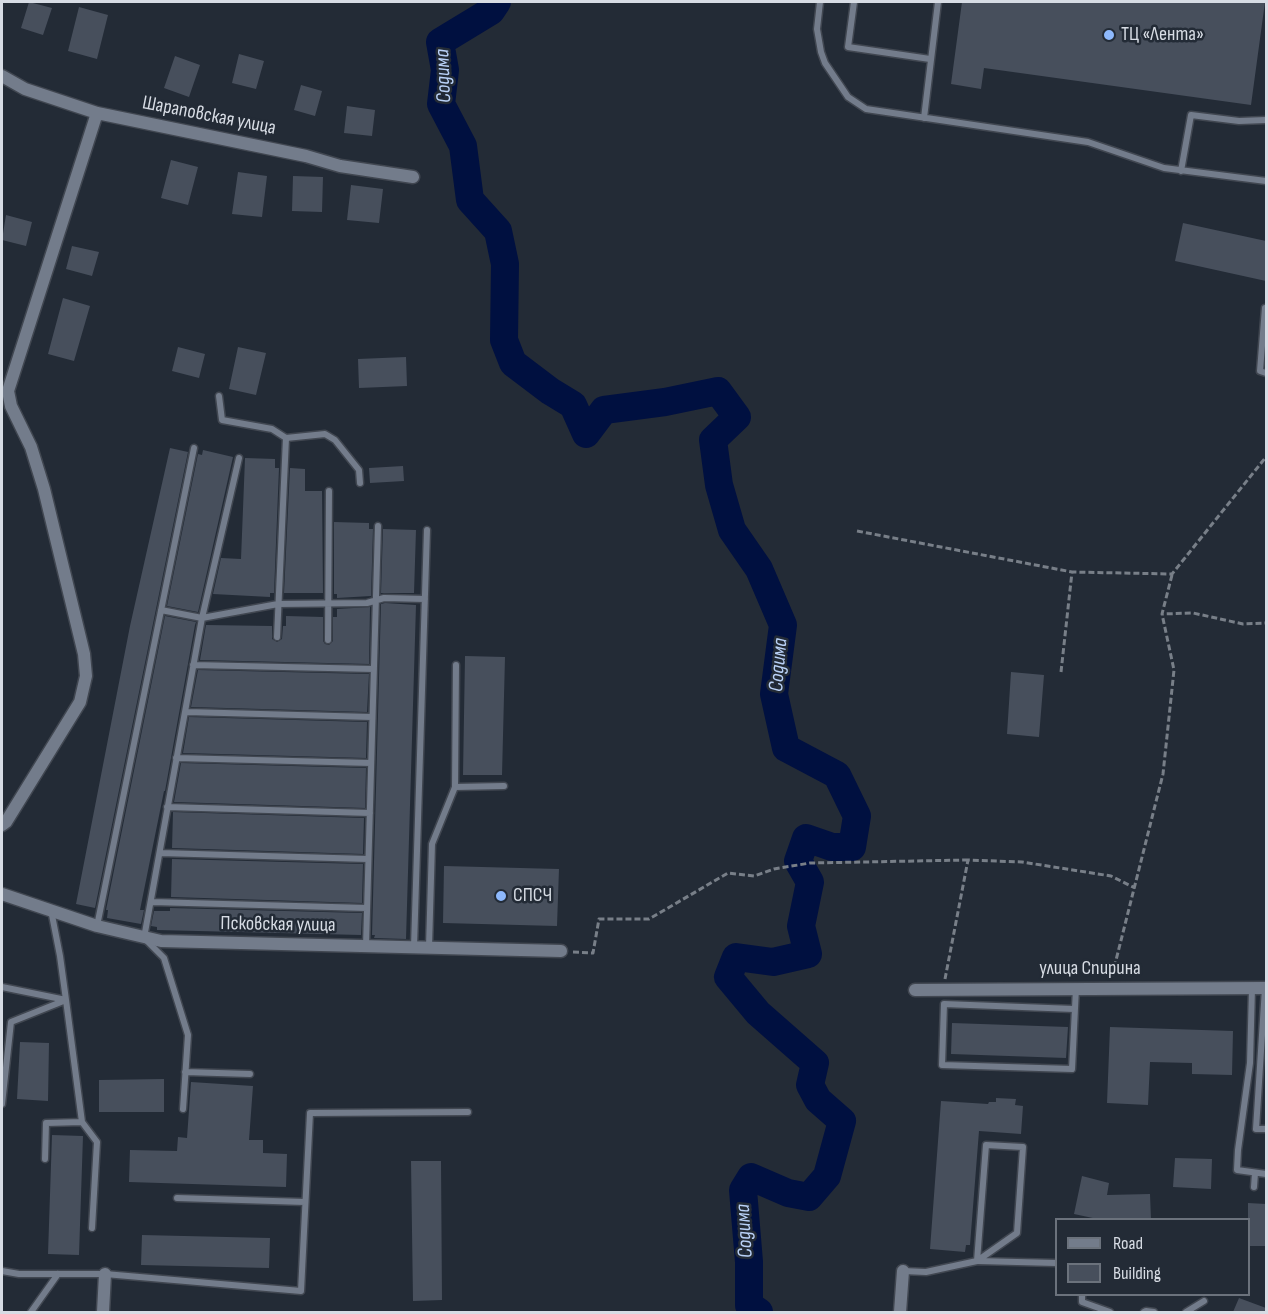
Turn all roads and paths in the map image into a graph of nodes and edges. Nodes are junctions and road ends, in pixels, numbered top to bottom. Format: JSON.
{"nodes":[{"id":1,"x":820,"y":2,"type":"edge"},
{"id":2,"x":854,"y":2,"type":"edge"},
{"id":3,"x":938,"y":2,"type":"edge"},
{"id":4,"x":930,"y":58,"type":"junction"},
{"id":5,"x":2,"y":76,"type":"edge"},
{"id":6,"x":97,"y":113,"type":"junction"},
{"id":7,"x":924,"y":118,"type":"junction"},
{"id":8,"x":1266,"y":120,"type":"edge"},
{"id":9,"x":1181,"y":171,"type":"junction"},
{"id":10,"x":413,"y":177,"type":"dead end"},
{"id":11,"x":1266,"y":182,"type":"edge"},
{"id":12,"x":1265,"y":308,"type":"dead end"},
{"id":13,"x":1266,"y":373,"type":"edge"},
{"id":14,"x":5,"y":391,"type":"edge"},
{"id":15,"x":219,"y":396,"type":"dead end"},
{"id":16,"x":285,"y":438,"type":"junction"},
{"id":17,"x":194,"y":448,"type":"dead end"},
{"id":18,"x":1266,"y":457,"type":"edge"},
{"id":19,"x":239,"y":458,"type":"dead end"},
{"id":20,"x":360,"y":483,"type":"dead end"},
{"id":21,"x":329,"y":491,"type":"dead end"},
{"id":22,"x":378,"y":526,"type":"dead end"},
{"id":23,"x":427,"y":530,"type":"dead end"},
{"id":24,"x":857,"y":531,"type":"dead end"},
{"id":25,"x":1072,"y":572,"type":"junction"},
{"id":26,"x":1172,"y":574,"type":"junction"},
{"id":27,"x":425,"y":599,"type":"junction"},
{"id":28,"x":376,"y":601,"type":"junction"},
{"id":29,"x":278,"y":603,"type":"junction"},
{"id":30,"x":327,"y":603,"type":"junction"},
{"id":31,"x":161,"y":610,"type":"junction"},
{"id":32,"x":1162,"y":614,"type":"junction"},
{"id":33,"x":202,"y":618,"type":"junction"},
{"id":34,"x":1266,"y":623,"type":"edge"},
{"id":35,"x":277,"y":637,"type":"dead end"},
{"id":36,"x":328,"y":640,"type":"dead end"},
{"id":37,"x":456,"y":664,"type":"dead end"},
{"id":38,"x":193,"y":665,"type":"junction"},
{"id":39,"x":374,"y":669,"type":"junction"},
{"id":40,"x":1061,"y":672,"type":"dead end"},
{"id":41,"x":187,"y":712,"type":"junction"},
{"id":42,"x":372,"y":717,"type":"junction"},
{"id":43,"x":176,"y":758,"type":"junction"},
{"id":44,"x":371,"y":763,"type":"junction"},
{"id":45,"x":504,"y":786,"type":"dead end"},
{"id":46,"x":455,"y":787,"type":"junction"},
{"id":47,"x":167,"y":807,"type":"junction"},
{"id":48,"x":369,"y":813,"type":"junction"},
{"id":49,"x":2,"y":825,"type":"edge"},
{"id":50,"x":160,"y":853,"type":"junction"},
{"id":51,"x":368,"y":859,"type":"junction"},
{"id":52,"x":968,"y":860,"type":"junction"},
{"id":53,"x":1135,"y":888,"type":"junction"},
{"id":54,"x":2,"y":894,"type":"edge"},
{"id":55,"x":152,"y":902,"type":"junction"},
{"id":56,"x":367,"y":908,"type":"junction"},
{"id":57,"x":51,"y":910,"type":"junction"},
{"id":58,"x":97,"y":926,"type":"junction"},
{"id":59,"x":144,"y":938,"type":"junction"},
{"id":60,"x":366,"y":946,"type":"junction"},
{"id":61,"x":414,"y":947,"type":"junction"},
{"id":62,"x":429,"y":948,"type":"junction"},
{"id":63,"x":561,"y":951,"type":"joint"},
{"id":64,"x":2,"y":987,"type":"edge"},
{"id":65,"x":1076,"y":988,"type":"junction"},
{"id":66,"x":1109,"y":988,"type":"junction"},
{"id":67,"x":1261,"y":988,"type":"edge"},
{"id":68,"x":915,"y":990,"type":"dead end"},
{"id":69,"x":942,"y":991,"type":"junction"},
{"id":70,"x":66,"y":1000,"type":"junction"},
{"id":71,"x":944,"y":1004,"type":"junction"},
{"id":72,"x":1074,"y":1009,"type":"junction"},
{"id":73,"x":185,"y":1072,"type":"junction"},
{"id":74,"x":250,"y":1074,"type":"dead end"},
{"id":75,"x":2,"y":1104,"type":"edge"},
{"id":76,"x":183,"y":1109,"type":"dead end"},
{"id":77,"x":468,"y":1112,"type":"dead end"},
{"id":78,"x":82,"y":1122,"type":"junction"},
{"id":79,"x":1266,"y":1129,"type":"edge"},
{"id":80,"x":45,"y":1159,"type":"dead end"},
{"id":81,"x":1255,"y":1173,"type":"junction"},
{"id":82,"x":1266,"y":1174,"type":"edge"},
{"id":83,"x":1254,"y":1186,"type":"dead end"},
{"id":84,"x":177,"y":1198,"type":"dead end"},
{"id":85,"x":305,"y":1202,"type":"junction"},
{"id":86,"x":92,"y":1228,"type":"dead end"},
{"id":87,"x":977,"y":1261,"type":"junction"},
{"id":88,"x":1055,"y":1263,"type":"edge"},
{"id":89,"x":2,"y":1271,"type":"edge"},
{"id":90,"x":903,"y":1271,"type":"joint"},
{"id":91,"x":58,"y":1274,"type":"junction"},
{"id":92,"x":105,"y":1274,"type":"junction"},
{"id":93,"x":1082,"y":1296,"type":"edge"},
{"id":94,"x":1204,"y":1301,"type":"dead end"},
{"id":95,"x":32,"y":1312,"type":"edge"},
{"id":96,"x":103,"y":1312,"type":"edge"},
{"id":97,"x":900,"y":1312,"type":"edge"},
{"id":98,"x":1110,"y":1312,"type":"edge"},
{"id":99,"x":1144,"y":1312,"type":"edge"},
{"id":100,"x":1154,"y":1312,"type":"edge"},
{"id":101,"x":1186,"y":1312,"type":"edge"}],
"edges":[{"from":1,"to":7,"type":"lane"},
{"from":2,"to":4,"type":"lane"},
{"from":3,"to":4,"type":"lane"},
{"from":4,"to":7,"type":"lane"},
{"from":5,"to":6,"type":"street","name":"Шараповская улица"},
{"from":6,"to":10,"type":"street","name":"Шараповская улица"},
{"from":6,"to":14,"type":"street"},
{"from":7,"to":9,"type":"lane"},
{"from":8,"to":9,"type":"lane"},
{"from":9,"to":11,"type":"lane"},
{"from":12,"to":13,"type":"lane"},
{"from":14,"to":49,"type":"street"},
{"from":15,"to":16,"type":"lane"},
{"from":16,"to":20,"type":"lane"},
{"from":16,"to":29,"type":"lane"},
{"from":17,"to":31,"type":"lane"},
{"from":18,"to":26,"type":"path"},
{"from":19,"to":33,"type":"lane"},
{"from":21,"to":30,"type":"lane"},
{"from":22,"to":28,"type":"lane"},
{"from":23,"to":27,"type":"lane"},
{"from":24,"to":25,"type":"path"},
{"from":25,"to":26,"type":"path"},
{"from":25,"to":40,"type":"path"},
{"from":26,"to":32,"type":"path"},
{"from":27,"to":28,"type":"lane"},
{"from":27,"to":61,"type":"lane"},
{"from":28,"to":30,"type":"lane"},
{"from":28,"to":39,"type":"lane"},
{"from":29,"to":30,"type":"lane"},
{"from":29,"to":33,"type":"lane"},
{"from":29,"to":35,"type":"lane"},
{"from":30,"to":36,"type":"lane"},
{"from":31,"to":33,"type":"lane"},
{"from":31,"to":58,"type":"lane"},
{"from":32,"to":34,"type":"path"},
{"from":32,"to":53,"type":"path"},
{"from":33,"to":38,"type":"lane"},
{"from":37,"to":46,"type":"lane"},
{"from":38,"to":39,"type":"lane"},
{"from":38,"to":41,"type":"lane"},
{"from":39,"to":42,"type":"lane"},
{"from":41,"to":42,"type":"lane"},
{"from":41,"to":43,"type":"lane"},
{"from":42,"to":44,"type":"lane"},
{"from":43,"to":44,"type":"lane"},
{"from":43,"to":47,"type":"lane"},
{"from":44,"to":48,"type":"lane"},
{"from":45,"to":46,"type":"lane"},
{"from":46,"to":62,"type":"lane"},
{"from":47,"to":48,"type":"lane"},
{"from":47,"to":50,"type":"lane"},
{"from":48,"to":51,"type":"lane"},
{"from":50,"to":51,"type":"lane"},
{"from":50,"to":55,"type":"lane"},
{"from":51,"to":56,"type":"lane"},
{"from":52,"to":53,"type":"path"},
{"from":52,"to":63,"type":"path"},
{"from":52,"to":69,"type":"path"},
{"from":53,"to":66,"type":"path"},
{"from":54,"to":57,"type":"street","name":"Псковская улица"},
{"from":55,"to":56,"type":"lane"},
{"from":55,"to":59,"type":"lane"},
{"from":56,"to":60,"type":"lane"},
{"from":57,"to":58,"type":"street","name":"Псковская улица"},
{"from":57,"to":70,"type":"lane"},
{"from":58,"to":59,"type":"street","name":"Псковская улица"},
{"from":59,"to":60,"type":"street","name":"Псковская улица"},
{"from":59,"to":73,"type":"lane"},
{"from":60,"to":61,"type":"street","name":"Псковская улица"},
{"from":61,"to":62,"type":"street","name":"Псковская улица"},
{"from":62,"to":63,"type":"street","name":"Псковская улица"},
{"from":64,"to":70,"type":"lane"},
{"from":65,"to":66,"type":"street","name":"улица Спирина"},
{"from":65,"to":69,"type":"street","name":"улица Спирина"},
{"from":65,"to":72,"type":"lane"},
{"from":66,"to":67,"type":"street","name":"улица Спирина"},
{"from":67,"to":79,"type":"lane"},
{"from":67,"to":81,"type":"lane"},
{"from":68,"to":69,"type":"street","name":"улица Спирина"},
{"from":69,"to":71,"type":"lane"},
{"from":70,"to":75,"type":"lane"},
{"from":70,"to":78,"type":"lane"},
{"from":71,"to":72,"type":"lane"},
{"from":71,"to":72,"type":"lane"},
{"from":73,"to":74,"type":"lane"},
{"from":73,"to":76,"type":"lane"},
{"from":77,"to":85,"type":"lane"},
{"from":78,"to":80,"type":"lane"},
{"from":78,"to":86,"type":"lane"},
{"from":81,"to":82,"type":"lane"},
{"from":81,"to":83,"type":"lane"},
{"from":84,"to":85,"type":"lane"},
{"from":85,"to":92,"type":"lane"},
{"from":87,"to":87,"type":"lane"},
{"from":87,"to":88,"type":"lane"},
{"from":87,"to":90,"type":"lane"},
{"from":89,"to":91,"type":"lane"},
{"from":90,"to":97,"type":"street"},
{"from":91,"to":92,"type":"lane"},
{"from":91,"to":95,"type":"lane"},
{"from":92,"to":96,"type":"street"},
{"from":93,"to":98,"type":"lane"},
{"from":94,"to":101,"type":"lane"},
{"from":99,"to":100,"type":"lane"}]}
